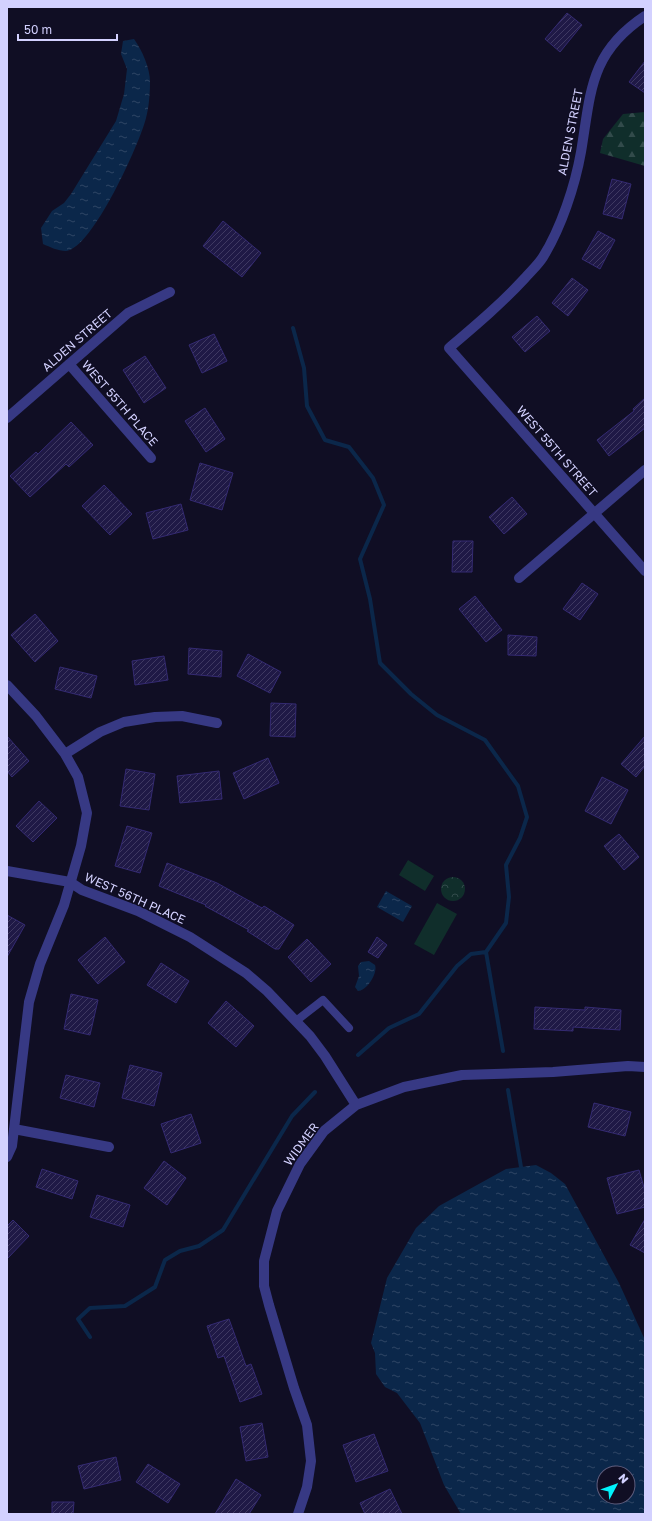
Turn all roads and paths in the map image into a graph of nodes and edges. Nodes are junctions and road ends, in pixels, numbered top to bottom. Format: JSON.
{"nodes":[{"id":1,"x":645,"y":16,"type":"edge"},
{"id":2,"x":170,"y":292,"type":"dead end"},
{"id":3,"x":449,"y":348,"type":"joint"},
{"id":4,"x":69,"y":364,"type":"junction"},
{"id":5,"x":7,"y":418,"type":"edge"},
{"id":6,"x":151,"y":458,"type":"dead end"},
{"id":7,"x":645,"y":470,"type":"edge"},
{"id":8,"x":595,"y":514,"type":"junction"},
{"id":9,"x":645,"y":571,"type":"edge"},
{"id":10,"x":519,"y":578,"type":"dead end"},
{"id":11,"x":7,"y":684,"type":"edge"},
{"id":12,"x":217,"y":723,"type":"dead end"},
{"id":13,"x":65,"y":754,"type":"junction"},
{"id":14,"x":7,"y":871,"type":"edge"},
{"id":15,"x":70,"y":882,"type":"junction"},
{"id":16,"x":296,"y":1021,"type":"junction"},
{"id":17,"x":349,"y":1028,"type":"dead end"},
{"id":18,"x":645,"y":1067,"type":"edge"},
{"id":19,"x":356,"y":1105,"type":"junction"},
{"id":20,"x":14,"y":1129,"type":"junction"},
{"id":21,"x":109,"y":1147,"type":"dead end"},
{"id":22,"x":7,"y":1157,"type":"edge"},
{"id":23,"x":298,"y":1514,"type":"edge"}],
"edges":[{"from":1,"to":3,"type":"street","name":"ALDEN STREET"},
{"from":2,"to":4,"type":"street","name":"ALDEN STREET"},
{"from":3,"to":8,"type":"street","name":"WEST 55TH STREET"},
{"from":4,"to":5,"type":"street","name":"ALDEN STREET"},
{"from":4,"to":6,"type":"street","name":"WEST 55TH PLACE"},
{"from":7,"to":8,"type":"street"},
{"from":8,"to":9,"type":"street","name":"WEST 55TH STREET"},
{"from":8,"to":10,"type":"street"},
{"from":11,"to":13,"type":"street"},
{"from":12,"to":13,"type":"street"},
{"from":13,"to":15,"type":"street"},
{"from":14,"to":15,"type":"street"},
{"from":15,"to":16,"type":"street","name":"WEST 56TH PLACE"},
{"from":15,"to":20,"type":"street"},
{"from":16,"to":17,"type":"lane"},
{"from":16,"to":19,"type":"street","name":"WEST 56TH PLACE"},
{"from":18,"to":19,"type":"street","name":"WIDMER"},
{"from":19,"to":23,"type":"street","name":"WIDMER"},
{"from":20,"to":21,"type":"street"},
{"from":20,"to":22,"type":"street"}]}
